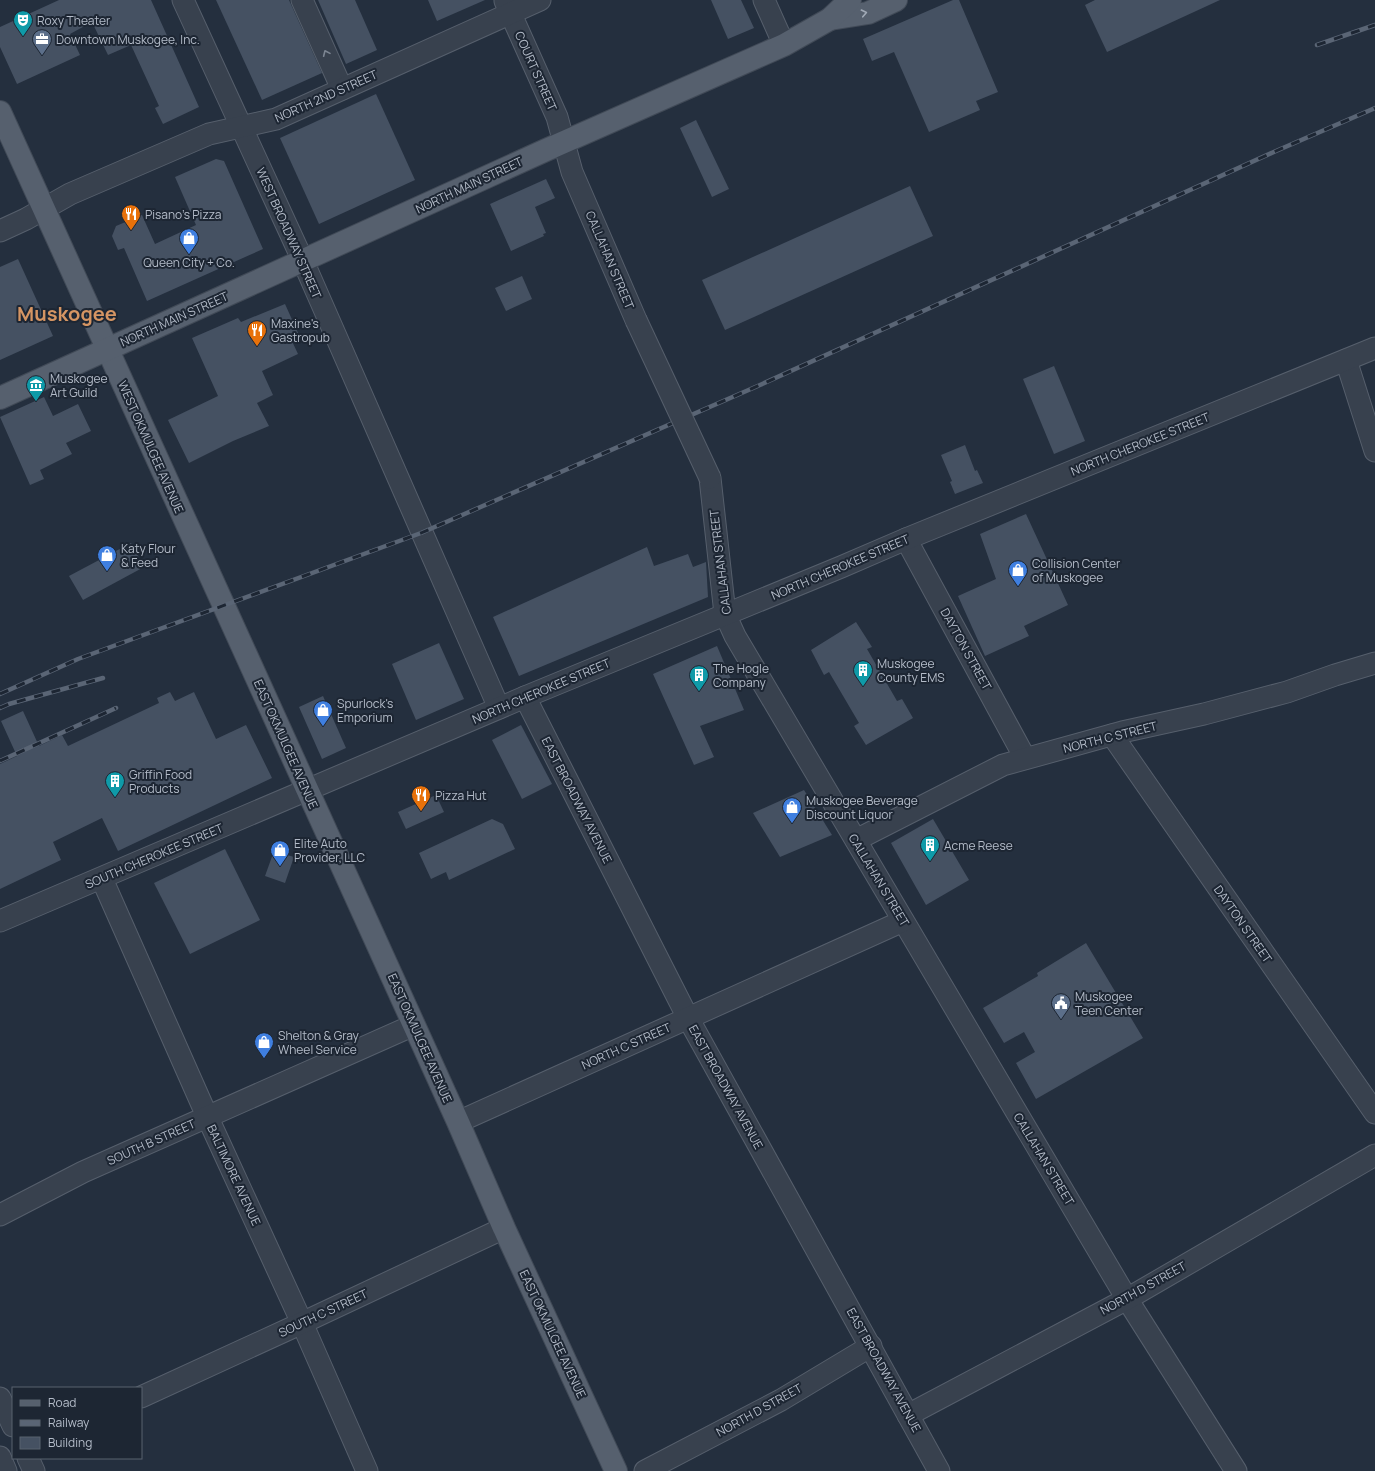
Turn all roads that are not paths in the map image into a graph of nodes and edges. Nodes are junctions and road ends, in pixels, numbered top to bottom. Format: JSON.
{"nodes":[{"id":1,"x":183,"y":0,"type":"edge"},
{"id":2,"x":302,"y":0,"type":"edge"},
{"id":3,"x":540,"y":0,"type":"edge"},
{"id":4,"x":764,"y":0,"type":"edge"},
{"id":5,"x":850,"y":0,"type":"edge"},
{"id":6,"x":896,"y":0,"type":"edge"},
{"id":7,"x":507,"y":7,"type":"edge"},
{"id":8,"x":830,"y":19,"type":"junction"},
{"id":9,"x":784,"y":45,"type":"junction"},
{"id":10,"x":342,"y":89,"type":"junction"},
{"id":11,"x":0,"y":112,"type":"edge"},
{"id":12,"x":241,"y":127,"type":"junction"},
{"id":13,"x":564,"y":143,"type":"junction"},
{"id":14,"x":44,"y":209,"type":"junction"},
{"id":15,"x":0,"y":231,"type":"edge"},
{"id":16,"x":303,"y":262,"type":"junction"},
{"id":17,"x":107,"y":348,"type":"junction"},
{"id":18,"x":1375,"y":348,"type":"edge"},
{"id":19,"x":1346,"y":360,"type":"junction"},
{"id":20,"x":0,"y":398,"type":"edge"},
{"id":21,"x":1375,"y":452,"type":"edge"},
{"id":22,"x":906,"y":539,"type":"junction"},
{"id":23,"x":223,"y":606,"type":"joint"},
{"id":24,"x":725,"y":614,"type":"junction"},
{"id":25,"x":1375,"y":663,"type":"edge"},
{"id":26,"x":525,"y":697,"type":"junction"},
{"id":27,"x":499,"y":708,"type":"junction"},
{"id":28,"x":1112,"y":735,"type":"junction"},
{"id":29,"x":1026,"y":758,"type":"junction"},
{"id":30,"x":307,"y":790,"type":"junction"},
{"id":31,"x":856,"y":840,"type":"junction"},
{"id":32,"x":102,"y":879,"type":"junction"},
{"id":33,"x":0,"y":921,"type":"edge"},
{"id":34,"x":904,"y":921,"type":"junction"},
{"id":35,"x":688,"y":1018,"type":"junction"},
{"id":36,"x":414,"y":1025,"type":"junction"},
{"id":37,"x":1375,"y":1113,"type":"edge"},
{"id":38,"x":207,"y":1116,"type":"junction"},
{"id":39,"x":458,"y":1122,"type":"junction"},
{"id":40,"x":1375,"y":1155,"type":"edge"},
{"id":41,"x":0,"y":1215,"type":"edge"},
{"id":42,"x":504,"y":1228,"type":"junction"},
{"id":43,"x":1127,"y":1299,"type":"junction"},
{"id":44,"x":302,"y":1324,"type":"junction"},
{"id":45,"x":870,"y":1346,"type":"junction"},
{"id":46,"x":142,"y":1397,"type":"edge"},
{"id":47,"x":0,"y":1398,"type":"edge"},
{"id":48,"x":908,"y":1415,"type":"junction"},
{"id":49,"x":12,"y":1424,"type":"edge"},
{"id":50,"x":28,"y":1459,"type":"edge"},
{"id":51,"x":34,"y":1471,"type":"edge"},
{"id":52,"x":367,"y":1471,"type":"edge"},
{"id":53,"x":616,"y":1471,"type":"edge"},
{"id":54,"x":645,"y":1471,"type":"edge"},
{"id":55,"x":939,"y":1471,"type":"edge"},
{"id":56,"x":1236,"y":1471,"type":"edge"}],
"edges":[{"from":1,"to":12,"type":"street","name":"WEST BROADWAY STREET"},
{"from":10,"to":2,"type":"street","one_way":true},
{"from":3,"to":7,"type":"street","name":"NORTH 2ND STREET"},
{"from":4,"to":9,"type":"street"},
{"from":5,"to":8,"type":"main road","name":"NORTH MAIN STREET"},
{"from":8,"to":6,"type":"main road","name":"NORTH MAIN STREET","one_way":true},
{"from":7,"to":10,"type":"street","name":"NORTH 2ND STREET"},
{"from":7,"to":13,"type":"street","name":"COURT STREET"},
{"from":8,"to":9,"type":"main road","name":"NORTH MAIN STREET"},
{"from":9,"to":13,"type":"main road","name":"NORTH MAIN STREET"},
{"from":10,"to":12,"type":"street","name":"NORTH 2ND STREET"},
{"from":11,"to":14,"type":"main road","name":"WEST OKMULGEE AVENUE"},
{"from":12,"to":14,"type":"street","name":"NORTH 2ND STREET"},
{"from":12,"to":16,"type":"street","name":"WEST BROADWAY STREET"},
{"from":13,"to":16,"type":"main road","name":"NORTH MAIN STREET"},
{"from":13,"to":24,"type":"street","name":"CALLAHAN STREET","bridge":true},
{"from":14,"to":15,"type":"street","name":"NORTH 2ND STREET"},
{"from":14,"to":17,"type":"main road","name":"WEST OKMULGEE AVENUE"},
{"from":16,"to":17,"type":"main road","name":"NORTH MAIN STREET"},
{"from":16,"to":27,"type":"street","name":"WEST BROADWAY STREET"},
{"from":17,"to":20,"type":"main road","name":"NORTH MAIN STREET"},
{"from":17,"to":23,"type":"main road","name":"WEST OKMULGEE AVENUE"},
{"from":18,"to":19,"type":"street","name":"NORTH CHEROKEE STREET"},
{"from":19,"to":21,"type":"street"},
{"from":19,"to":22,"type":"street","name":"NORTH CHEROKEE STREET"},
{"from":22,"to":24,"type":"street","name":"NORTH CHEROKEE STREET"},
{"from":22,"to":29,"type":"street","name":"DAYTON STREET"},
{"from":23,"to":30,"type":"main road","name":"EAST OKMULGEE AVENUE"},
{"from":24,"to":26,"type":"street","name":"NORTH CHEROKEE STREET"},
{"from":24,"to":31,"type":"street","name":"CALLAHAN STREET"},
{"from":25,"to":28,"type":"street","name":"NORTH C STREET"},
{"from":26,"to":27,"type":"street","name":"NORTH CHEROKEE STREET"},
{"from":26,"to":35,"type":"street","name":"EAST BROADWAY AVENUE"},
{"from":27,"to":30,"type":"street","name":"NORTH CHEROKEE STREET"},
{"from":28,"to":29,"type":"street","name":"NORTH C STREET"},
{"from":28,"to":37,"type":"street","name":"DAYTON STREET"},
{"from":29,"to":31,"type":"street","name":"NORTH C STREET"},
{"from":30,"to":32,"type":"street","name":"SOUTH CHEROKEE STREET"},
{"from":30,"to":36,"type":"main road","name":"EAST OKMULGEE AVENUE"},
{"from":31,"to":34,"type":"street","name":"CALLAHAN STREET"},
{"from":32,"to":33,"type":"street","name":"SOUTH CHEROKEE STREET"},
{"from":32,"to":38,"type":"street","name":"BALTIMORE AVENUE"},
{"from":34,"to":35,"type":"street","name":"NORTH C STREET"},
{"from":34,"to":43,"type":"street","name":"CALLAHAN STREET"},
{"from":35,"to":39,"type":"street","name":"NORTH C STREET"},
{"from":35,"to":45,"type":"street","name":"EAST BROADWAY AVENUE"},
{"from":36,"to":38,"type":"street","name":"SOUTH B STREET"},
{"from":36,"to":39,"type":"main road","name":"EAST OKMULGEE AVENUE"},
{"from":38,"to":41,"type":"street","name":"SOUTH B STREET"},
{"from":38,"to":44,"type":"street","name":"BALTIMORE AVENUE"},
{"from":39,"to":42,"type":"main road","name":"EAST OKMULGEE AVENUE"},
{"from":40,"to":43,"type":"street","name":"NORTH D STREET"},
{"from":42,"to":44,"type":"street","name":"SOUTH C STREET"},
{"from":42,"to":53,"type":"main road","name":"EAST OKMULGEE AVENUE"},
{"from":43,"to":48,"type":"street","name":"NORTH D STREET"},
{"from":43,"to":56,"type":"street","name":"CALLAHAN STREET"},
{"from":44,"to":46,"type":"street","name":"SOUTH C STREET"},
{"from":44,"to":52,"type":"street","name":"BALTIMORE AVENUE"},
{"from":45,"to":48,"type":"street","name":"EAST BROADWAY AVENUE"},
{"from":45,"to":54,"type":"street","name":"NORTH D STREET"},
{"from":47,"to":49,"type":"street"},
{"from":48,"to":55,"type":"street","name":"EAST BROADWAY AVENUE"},
{"from":50,"to":51,"type":"street"}]}
